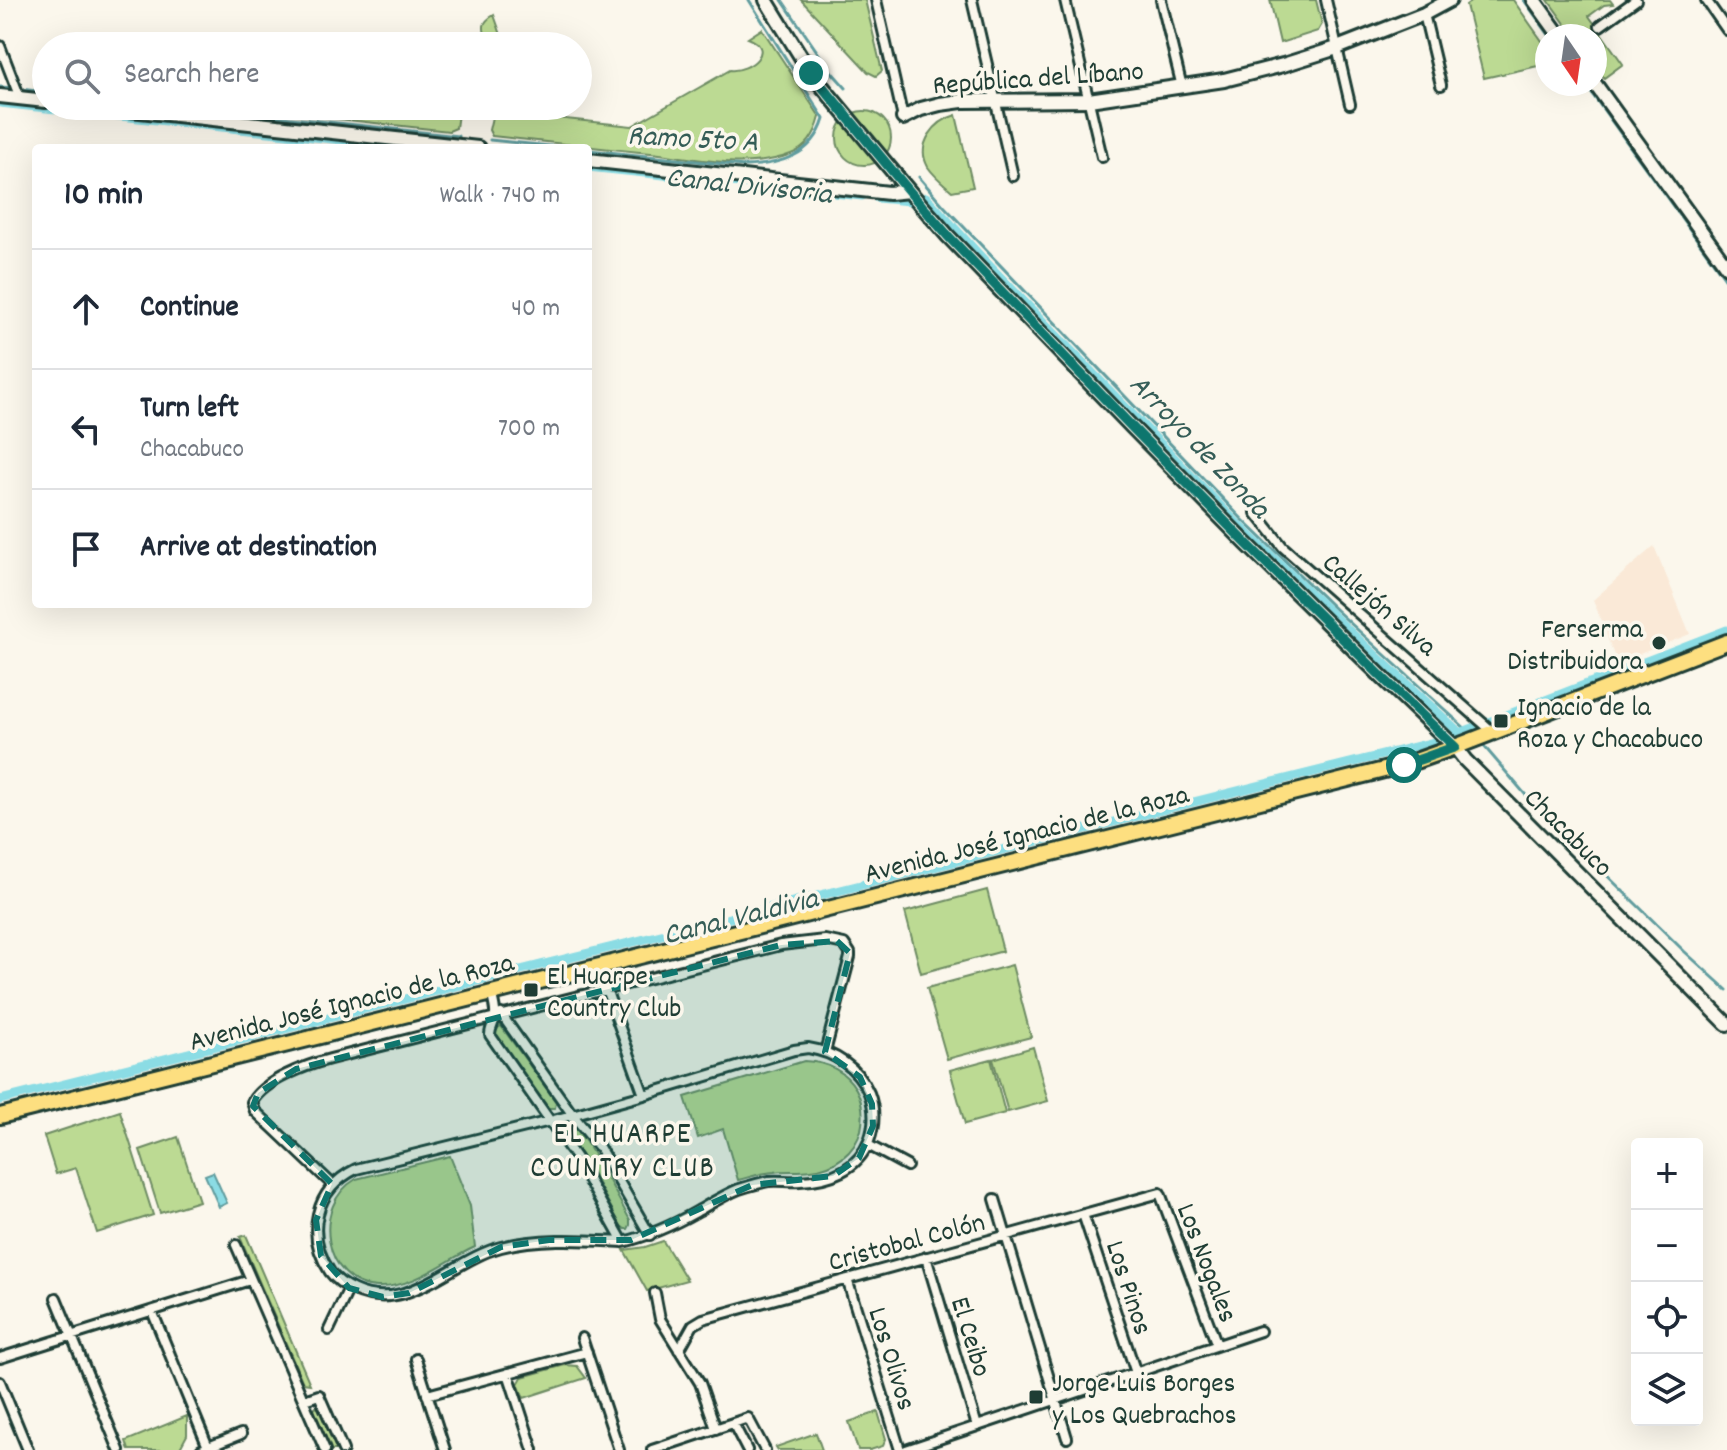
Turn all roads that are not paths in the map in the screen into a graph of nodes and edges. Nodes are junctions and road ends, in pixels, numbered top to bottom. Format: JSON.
{"nodes":[{"id":1,"x":766,"y":0,"type":"edge"},
{"id":2,"x":876,"y":0,"type":"edge"},
{"id":3,"x":972,"y":0,"type":"edge"},
{"id":4,"x":1065,"y":0,"type":"edge"},
{"id":5,"x":1161,"y":0,"type":"edge"},
{"id":6,"x":1326,"y":0,"type":"edge"},
{"id":7,"x":1450,"y":0,"type":"edge"},
{"id":8,"x":1534,"y":0,"type":"edge"},
{"id":9,"x":1636,"y":0,"type":"edge"},
{"id":10,"x":1706,"y":0,"type":"edge"},
{"id":11,"x":1424,"y":14,"type":"junction"},
{"id":12,"x":1551,"y":24,"type":"edge"},
{"id":13,"x":1603,"y":24,"type":"edge"},
{"id":14,"x":1727,"y":30,"type":"edge"},
{"id":15,"x":0,"y":46,"type":"edge"},
{"id":16,"x":1337,"y":48,"type":"junction"},
{"id":17,"x":1441,"y":85,"type":"dead end"},
{"id":18,"x":1182,"y":87,"type":"junction"},
{"id":19,"x":0,"y":96,"type":"edge"},
{"id":20,"x":1604,"y":96,"type":"edge"},
{"id":21,"x":20,"y":98,"type":"junction"},
{"id":22,"x":32,"y":99,"type":"edge"},
{"id":23,"x":1089,"y":100,"type":"junction"},
{"id":24,"x":995,"y":101,"type":"junction"},
{"id":25,"x":1350,"y":104,"type":"dead end"},
{"id":26,"x":903,"y":118,"type":"joint"},
{"id":27,"x":222,"y":120,"type":"edge"},
{"id":28,"x":441,"y":144,"type":"edge"},
{"id":29,"x":1102,"y":157,"type":"dead end"},
{"id":30,"x":592,"y":160,"type":"edge"},
{"id":31,"x":1013,"y":176,"type":"dead end"},
{"id":32,"x":909,"y":191,"type":"junction"},
{"id":33,"x":1725,"y":259,"type":"edge"},
{"id":34,"x":1256,"y":513,"type":"dead end"},
{"id":35,"x":1727,"y":642,"type":"edge"},
{"id":36,"x":1487,"y":727,"type":"junction"},
{"id":37,"x":1455,"y":747,"type":"junction"},
{"id":38,"x":606,"y":989,"type":"junction"},
{"id":39,"x":493,"y":997,"type":"junction"},
{"id":40,"x":498,"y":1016,"type":"junction"},
{"id":41,"x":1727,"y":1024,"type":"edge"},
{"id":42,"x":825,"y":1052,"type":"junction"},
{"id":43,"x":644,"y":1095,"type":"junction"},
{"id":44,"x":572,"y":1114,"type":"junction"},
{"id":45,"x":0,"y":1116,"type":"edge"},
{"id":46,"x":550,"y":1121,"type":"junction"},
{"id":47,"x":868,"y":1145,"type":"junction"},
{"id":48,"x":907,"y":1166,"type":"dead end"},
{"id":49,"x":333,"y":1185,"type":"junction"},
{"id":50,"x":1160,"y":1193,"type":"joint"},
{"id":51,"x":995,"y":1199,"type":"dead end"},
{"id":52,"x":1083,"y":1214,"type":"junction"},
{"id":53,"x":650,"y":1235,"type":"junction"},
{"id":54,"x":1006,"y":1236,"type":"junction"},
{"id":55,"x":623,"y":1242,"type":"junction"},
{"id":56,"x":236,"y":1245,"type":"dead end"},
{"id":57,"x":926,"y":1257,"type":"junction"},
{"id":58,"x":847,"y":1279,"type":"junction"},
{"id":59,"x":250,"y":1280,"type":"junction"},
{"id":60,"x":349,"y":1288,"type":"junction"},
{"id":61,"x":655,"y":1293,"type":"dead end"},
{"id":62,"x":56,"y":1298,"type":"dead end"},
{"id":63,"x":152,"y":1311,"type":"junction"},
{"id":64,"x":329,"y":1330,"type":"dead end"},
{"id":65,"x":1260,"y":1331,"type":"dead end"},
{"id":66,"x":72,"y":1336,"type":"junction"},
{"id":67,"x":582,"y":1338,"type":"dead end"},
{"id":68,"x":1217,"y":1345,"type":"junction"},
{"id":69,"x":679,"y":1350,"type":"junction"},
{"id":70,"x":587,"y":1352,"type":"junction"},
{"id":71,"x":0,"y":1358,"type":"edge"},
{"id":72,"x":416,"y":1359,"type":"dead end"},
{"id":73,"x":508,"y":1373,"type":"junction"},
{"id":74,"x":1136,"y":1373,"type":"junction"},
{"id":75,"x":0,"y":1382,"type":"edge"},
{"id":76,"x":427,"y":1395,"type":"junction"},
{"id":77,"x":304,"y":1400,"type":"junction"},
{"id":78,"x":1056,"y":1400,"type":"junction"},
{"id":79,"x":733,"y":1423,"type":"junction"},
{"id":80,"x":977,"y":1426,"type":"junction"},
{"id":81,"x":716,"y":1429,"type":"junction"},
{"id":82,"x":241,"y":1434,"type":"dead end"},
{"id":83,"x":1067,"y":1438,"type":"dead end"},
{"id":84,"x":205,"y":1449,"type":"edge"},
{"id":85,"x":28,"y":1450,"type":"edge"},
{"id":86,"x":119,"y":1450,"type":"edge"},
{"id":87,"x":325,"y":1450,"type":"edge"},
{"id":88,"x":343,"y":1450,"type":"edge"},
{"id":89,"x":445,"y":1450,"type":"edge"},
{"id":90,"x":533,"y":1450,"type":"edge"},
{"id":91,"x":619,"y":1450,"type":"edge"},
{"id":92,"x":652,"y":1450,"type":"edge"},
{"id":93,"x":747,"y":1450,"type":"edge"},
{"id":94,"x":765,"y":1450,"type":"edge"},
{"id":95,"x":900,"y":1450,"type":"edge"},
{"id":96,"x":906,"y":1450,"type":"edge"}],
"edges":[{"from":1,"to":32,"type":"street","name":"Chacabuco"},
{"from":2,"to":26,"type":"street"},
{"from":3,"to":24,"type":"street"},
{"from":4,"to":23,"type":"street"},
{"from":5,"to":18,"type":"street"},
{"from":6,"to":16,"type":"street"},
{"from":7,"to":11,"type":"street","name":"República del Líbano"},
{"from":8,"to":12,"type":"street"},
{"from":9,"to":13,"type":"street"},
{"from":10,"to":14,"type":"street"},
{"from":11,"to":16,"type":"street","name":"República del Líbano"},
{"from":11,"to":17,"type":"street"},
{"from":15,"to":21,"type":"street"},
{"from":16,"to":18,"type":"street","name":"República del Líbano"},
{"from":16,"to":25,"type":"street"},
{"from":18,"to":23,"type":"street","name":"República del Líbano"},
{"from":19,"to":21,"type":"street"},
{"from":20,"to":33,"type":"street"},
{"from":21,"to":22,"type":"street"},
{"from":23,"to":24,"type":"street","name":"República del Líbano"},
{"from":23,"to":29,"type":"street"},
{"from":24,"to":26,"type":"street","name":"República del Líbano"},
{"from":24,"to":31,"type":"street"},
{"from":27,"to":28,"type":"street"},
{"from":30,"to":32,"type":"street"},
{"from":32,"to":37,"type":"street","name":"Chacabuco"},
{"from":34,"to":36,"type":"street","name":"Callejón Silva"},
{"from":35,"to":36,"type":"main road","name":"Avenida José Ignacio de la Roza"},
{"from":36,"to":37,"type":"main road","name":"Avenida José Ignacio de la Roza"},
{"from":37,"to":39,"type":"main road","name":"Avenida José Ignacio de la Roza"},
{"from":37,"to":41,"type":"street","name":"Chacabuco"},
{"from":38,"to":40,"type":"street"},
{"from":38,"to":42,"type":"street"},
{"from":38,"to":43,"type":"street"},
{"from":39,"to":40,"type":"street"},
{"from":39,"to":45,"type":"main road","name":"Avenida José Ignacio de la Roza"},
{"from":40,"to":44,"type":"street"},
{"from":40,"to":46,"type":"street"},
{"from":40,"to":49,"type":"street"},
{"from":42,"to":43,"type":"street"},
{"from":42,"to":47,"type":"street"},
{"from":43,"to":44,"type":"street"},
{"from":44,"to":46,"type":"street"},
{"from":44,"to":53,"type":"street"},
{"from":46,"to":49,"type":"street"},
{"from":46,"to":55,"type":"street"},
{"from":47,"to":48,"type":"street"},
{"from":47,"to":53,"type":"street"},
{"from":49,"to":60,"type":"street"},
{"from":50,"to":52,"type":"street","name":"Cristobal Colón"},
{"from":50,"to":68,"type":"street","name":"Los Nogales"},
{"from":51,"to":54,"type":"street"},
{"from":52,"to":54,"type":"street","name":"Cristobal Colón"},
{"from":52,"to":74,"type":"street","name":"Los Pinos"},
{"from":53,"to":55,"type":"street"},
{"from":54,"to":57,"type":"street","name":"Cristobal Colón"},
{"from":54,"to":78,"type":"street"},
{"from":55,"to":60,"type":"street"},
{"from":56,"to":59,"type":"street"},
{"from":57,"to":58,"type":"street","name":"Cristobal Colón"},
{"from":57,"to":80,"type":"street","name":"El Ceibo"},
{"from":58,"to":69,"type":"street","name":"Cristobal Colón"},
{"from":58,"to":95,"type":"street","name":"Los Olivos"},
{"from":59,"to":63,"type":"street"},
{"from":59,"to":77,"type":"street"},
{"from":60,"to":64,"type":"street"},
{"from":61,"to":69,"type":"street"},
{"from":62,"to":66,"type":"street"},
{"from":63,"to":66,"type":"street"},
{"from":63,"to":84,"type":"street"},
{"from":65,"to":68,"type":"street"},
{"from":66,"to":71,"type":"street"},
{"from":66,"to":86,"type":"street"},
{"from":67,"to":70,"type":"street"},
{"from":68,"to":74,"type":"street"},
{"from":69,"to":81,"type":"street"},
{"from":70,"to":73,"type":"street"},
{"from":70,"to":91,"type":"street"},
{"from":72,"to":76,"type":"street"},
{"from":73,"to":76,"type":"street"},
{"from":73,"to":90,"type":"street"},
{"from":74,"to":78,"type":"street"},
{"from":75,"to":85,"type":"street"},
{"from":76,"to":89,"type":"street"},
{"from":77,"to":87,"type":"street"},
{"from":77,"to":88,"type":"street"},
{"from":78,"to":80,"type":"street"},
{"from":78,"to":83,"type":"street"},
{"from":79,"to":81,"type":"street"},
{"from":79,"to":93,"type":"street"},
{"from":79,"to":94,"type":"street"},
{"from":80,"to":96,"type":"street"},
{"from":81,"to":92,"type":"street"},
{"from":82,"to":84,"type":"street"}]}
